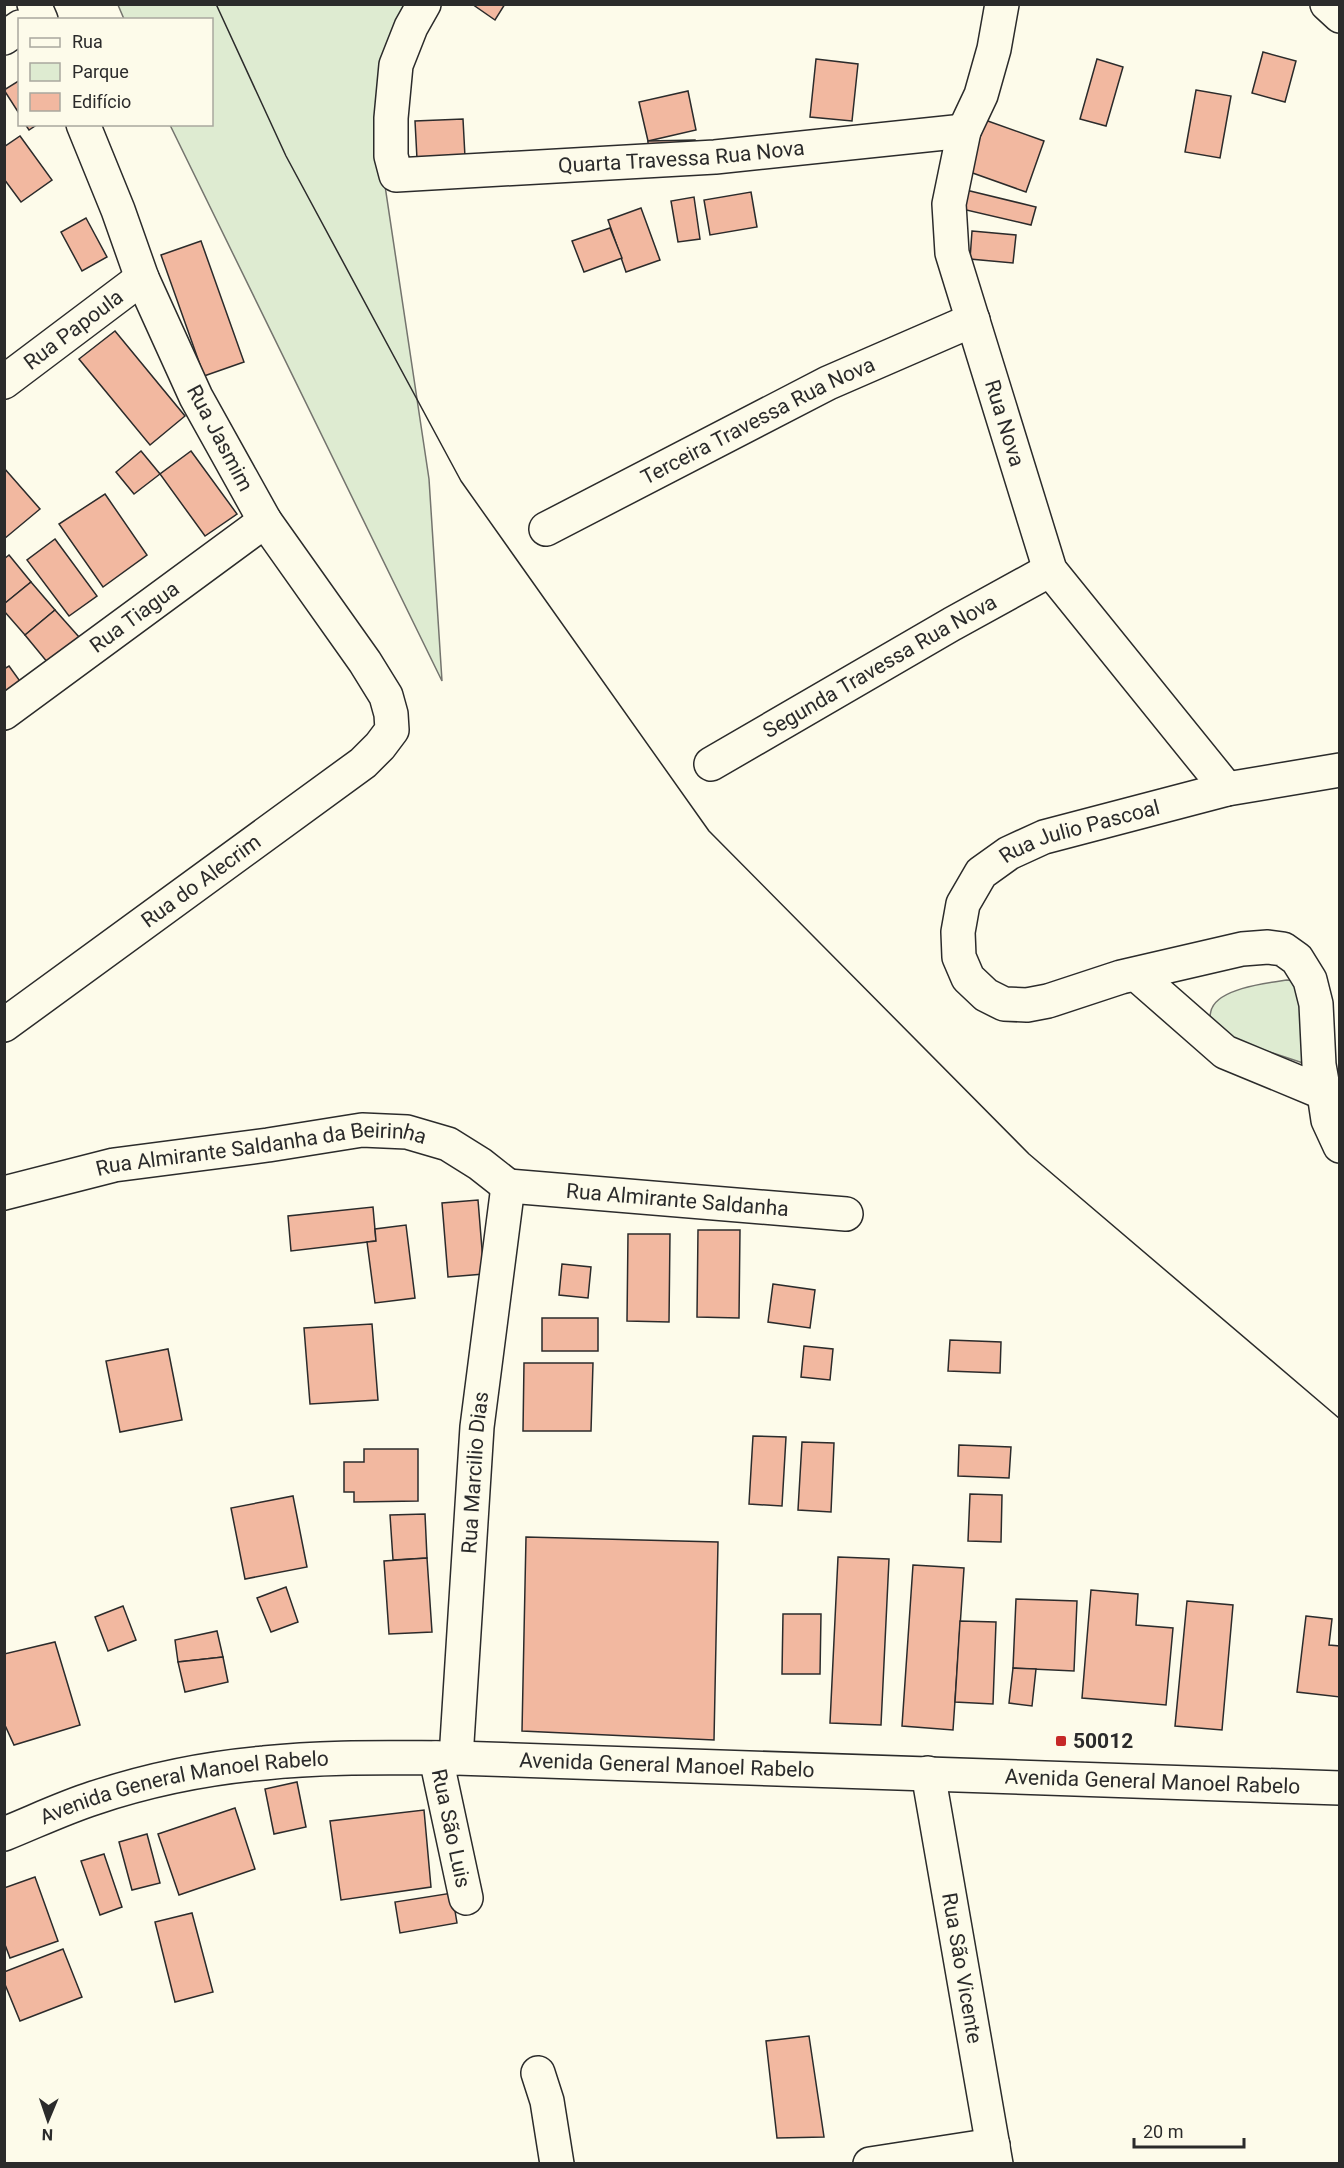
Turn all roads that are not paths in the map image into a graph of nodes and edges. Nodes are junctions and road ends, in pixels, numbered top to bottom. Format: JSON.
{"nodes":[{"id":1,"x":424,"y":4,"type":"edge"},
{"id":2,"x":1002,"y":4,"type":"edge"},
{"id":3,"x":1327,"y":4,"type":"edge"},
{"id":4,"x":1340,"y":16,"type":"edge"},
{"id":5,"x":18,"y":28,"type":"edge"},
{"id":6,"x":4,"y":38,"type":"edge"},
{"id":7,"x":84,"y":126,"type":"edge"},
{"id":8,"x":964,"y":131,"type":"junction"},
{"id":9,"x":142,"y":278,"type":"junction"},
{"id":10,"x":973,"y":320,"type":"junction"},
{"id":11,"x":4,"y":382,"type":"edge"},
{"id":12,"x":265,"y":520,"type":"junction"},
{"id":13,"x":546,"y":529,"type":"dead end"},
{"id":14,"x":1050,"y":570,"type":"junction"},
{"id":15,"x":4,"y":713,"type":"edge"},
{"id":16,"x":392,"y":730,"type":"joint"},
{"id":17,"x":711,"y":764,"type":"dead end"},
{"id":18,"x":1340,"y":770,"type":"edge"},
{"id":19,"x":1227,"y":789,"type":"junction"},
{"id":20,"x":1136,"y":974,"type":"junction"},
{"id":21,"x":4,"y":1025,"type":"edge"},
{"id":22,"x":1324,"y":1094,"type":"junction"},
{"id":23,"x":1340,"y":1146,"type":"edge"},
{"id":24,"x":508,"y":1186,"type":"junction"},
{"id":25,"x":4,"y":1193,"type":"edge"},
{"id":26,"x":846,"y":1214,"type":"dead end"},
{"id":27,"x":446,"y":1758,"type":"junction"},
{"id":28,"x":928,"y":1773,"type":"junction"},
{"id":29,"x":1340,"y":1788,"type":"edge"},
{"id":30,"x":4,"y":1834,"type":"edge"},
{"id":31,"x":465,"y":1898,"type":"dead end"},
{"id":32,"x":537,"y":2073,"type":"dead end"},
{"id":33,"x":994,"y":2154,"type":"edge"},
{"id":34,"x":557,"y":2163,"type":"edge"},
{"id":35,"x":870,"y":2163,"type":"edge"}],
"edges":[{"from":1,"to":8,"type":"street","name":"Quarta Travessa Rua Nova"},
{"from":2,"to":8,"type":"street","name":"Rua Nova"},
{"from":3,"to":4,"type":"street"},
{"from":5,"to":6,"type":"street"},
{"from":7,"to":9,"type":"street","name":"Rua Jasmim"},
{"from":8,"to":10,"type":"street","name":"Rua Nova"},
{"from":9,"to":11,"type":"street","name":"Rua Papoula"},
{"from":9,"to":12,"type":"street","name":"Rua Jasmim"},
{"from":10,"to":13,"type":"street","name":"Terceira Travessa Rua Nova"},
{"from":10,"to":14,"type":"street","name":"Rua Nova"},
{"from":12,"to":15,"type":"street","name":"Rua Tiagua"},
{"from":12,"to":16,"type":"street","name":"Rua Jasmim"},
{"from":14,"to":17,"type":"street","name":"Segunda Travessa Rua Nova"},
{"from":14,"to":19,"type":"street","name":"Rua Nova"},
{"from":16,"to":21,"type":"street","name":"Rua do Alecrim"},
{"from":18,"to":19,"type":"street","name":"Rua Julio Pascoal"},
{"from":19,"to":20,"type":"street","name":"Rua Julio Pascoal"},
{"from":20,"to":22,"type":"street"},
{"from":20,"to":22,"type":"street"},
{"from":22,"to":23,"type":"street"},
{"from":24,"to":25,"type":"street","name":"Rua Almirante Saldanha da Beirinha"},
{"from":24,"to":26,"type":"street","name":"Rua Almirante Saldanha"},
{"from":24,"to":27,"type":"street","name":"Rua Marcilio Dias"},
{"from":27,"to":28,"type":"street","name":"Avenida General Manoel Rabelo"},
{"from":27,"to":30,"type":"street","name":"Avenida General Manoel Rabelo"},
{"from":27,"to":31,"type":"street","name":"Rua São Luis"},
{"from":28,"to":29,"type":"street","name":"Avenida General Manoel Rabelo"},
{"from":28,"to":33,"type":"street","name":"Rua São Vicente"},
{"from":32,"to":34,"type":"street"},
{"from":33,"to":35,"type":"street"}]}
